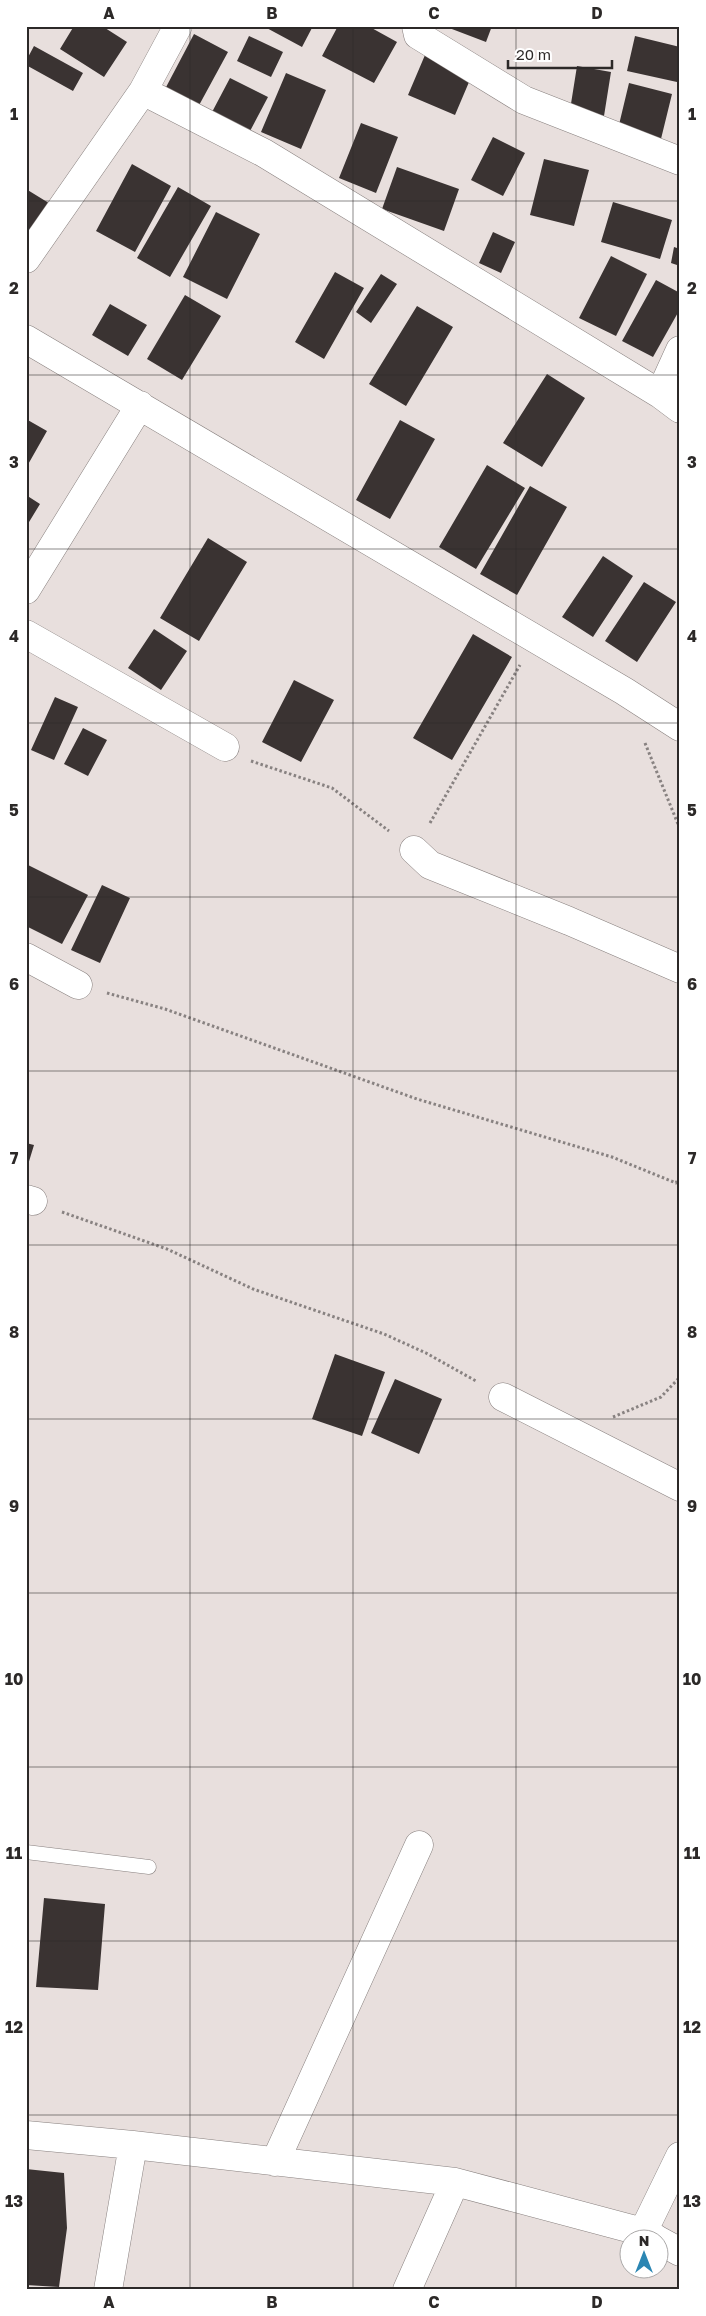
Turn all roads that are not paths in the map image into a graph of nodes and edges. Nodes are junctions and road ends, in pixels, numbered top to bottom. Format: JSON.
{"nodes":[{"id":1,"x":178,"y":26,"type":"edge"},
{"id":2,"x":416,"y":26,"type":"edge"},
{"id":3,"x":143,"y":91,"type":"junction"},
{"id":4,"x":680,"y":161,"type":"edge"},
{"id":5,"x":26,"y":259,"type":"edge"},
{"id":6,"x":26,"y":339,"type":"edge"},
{"id":7,"x":680,"y":350,"type":"edge"},
{"id":8,"x":670,"y":402,"type":"edge"},
{"id":9,"x":140,"y":405,"type":"junction"},
{"id":10,"x":26,"y":590,"type":"edge"},
{"id":11,"x":26,"y":634,"type":"edge"},
{"id":12,"x":680,"y":727,"type":"edge"},
{"id":13,"x":225,"y":747,"type":"road end"},
{"id":14,"x":414,"y":850,"type":"road end"},
{"id":15,"x":26,"y":957,"type":"edge"},
{"id":16,"x":680,"y":969,"type":"edge"},
{"id":17,"x":78,"y":985,"type":"road end"},
{"id":18,"x":503,"y":1397,"type":"road end"},
{"id":19,"x":680,"y":1487,"type":"edge"},
{"id":20,"x":419,"y":1845,"type":"dead end"},
{"id":21,"x":26,"y":1852,"type":"edge"},
{"id":22,"x":149,"y":1867,"type":"dead end"},
{"id":23,"x":26,"y":2136,"type":"edge"},
{"id":24,"x":133,"y":2145,"type":"junction"},
{"id":25,"x":680,"y":2156,"type":"edge"},
{"id":26,"x":275,"y":2162,"type":"junction"},
{"id":27,"x":455,"y":2182,"type":"junction"},
{"id":28,"x":620,"y":2228,"type":"edge"},
{"id":29,"x":655,"y":2228,"type":"edge"},
{"id":30,"x":668,"y":2246,"type":"edge"},
{"id":31,"x":680,"y":2252,"type":"edge"},
{"id":32,"x":108,"y":2290,"type":"edge"},
{"id":33,"x":407,"y":2290,"type":"edge"}],
"edges":[{"from":1,"to":3,"type":"street"},
{"from":2,"to":4,"type":"street"},
{"from":3,"to":5,"type":"street"},
{"from":3,"to":8,"type":"street"},
{"from":6,"to":9,"type":"street"},
{"from":7,"to":8,"type":"street"},
{"from":9,"to":10,"type":"street"},
{"from":9,"to":12,"type":"street"},
{"from":11,"to":13,"type":"street"},
{"from":14,"to":16,"type":"street"},
{"from":15,"to":17,"type":"street"},
{"from":18,"to":19,"type":"street"},
{"from":20,"to":26,"type":"street"},
{"from":21,"to":22,"type":"lane"},
{"from":23,"to":24,"type":"street"},
{"from":24,"to":26,"type":"street"},
{"from":24,"to":32,"type":"street"},
{"from":25,"to":29,"type":"street"},
{"from":26,"to":27,"type":"street"},
{"from":27,"to":28,"type":"street"},
{"from":27,"to":33,"type":"street"},
{"from":30,"to":31,"type":"street"}]}
